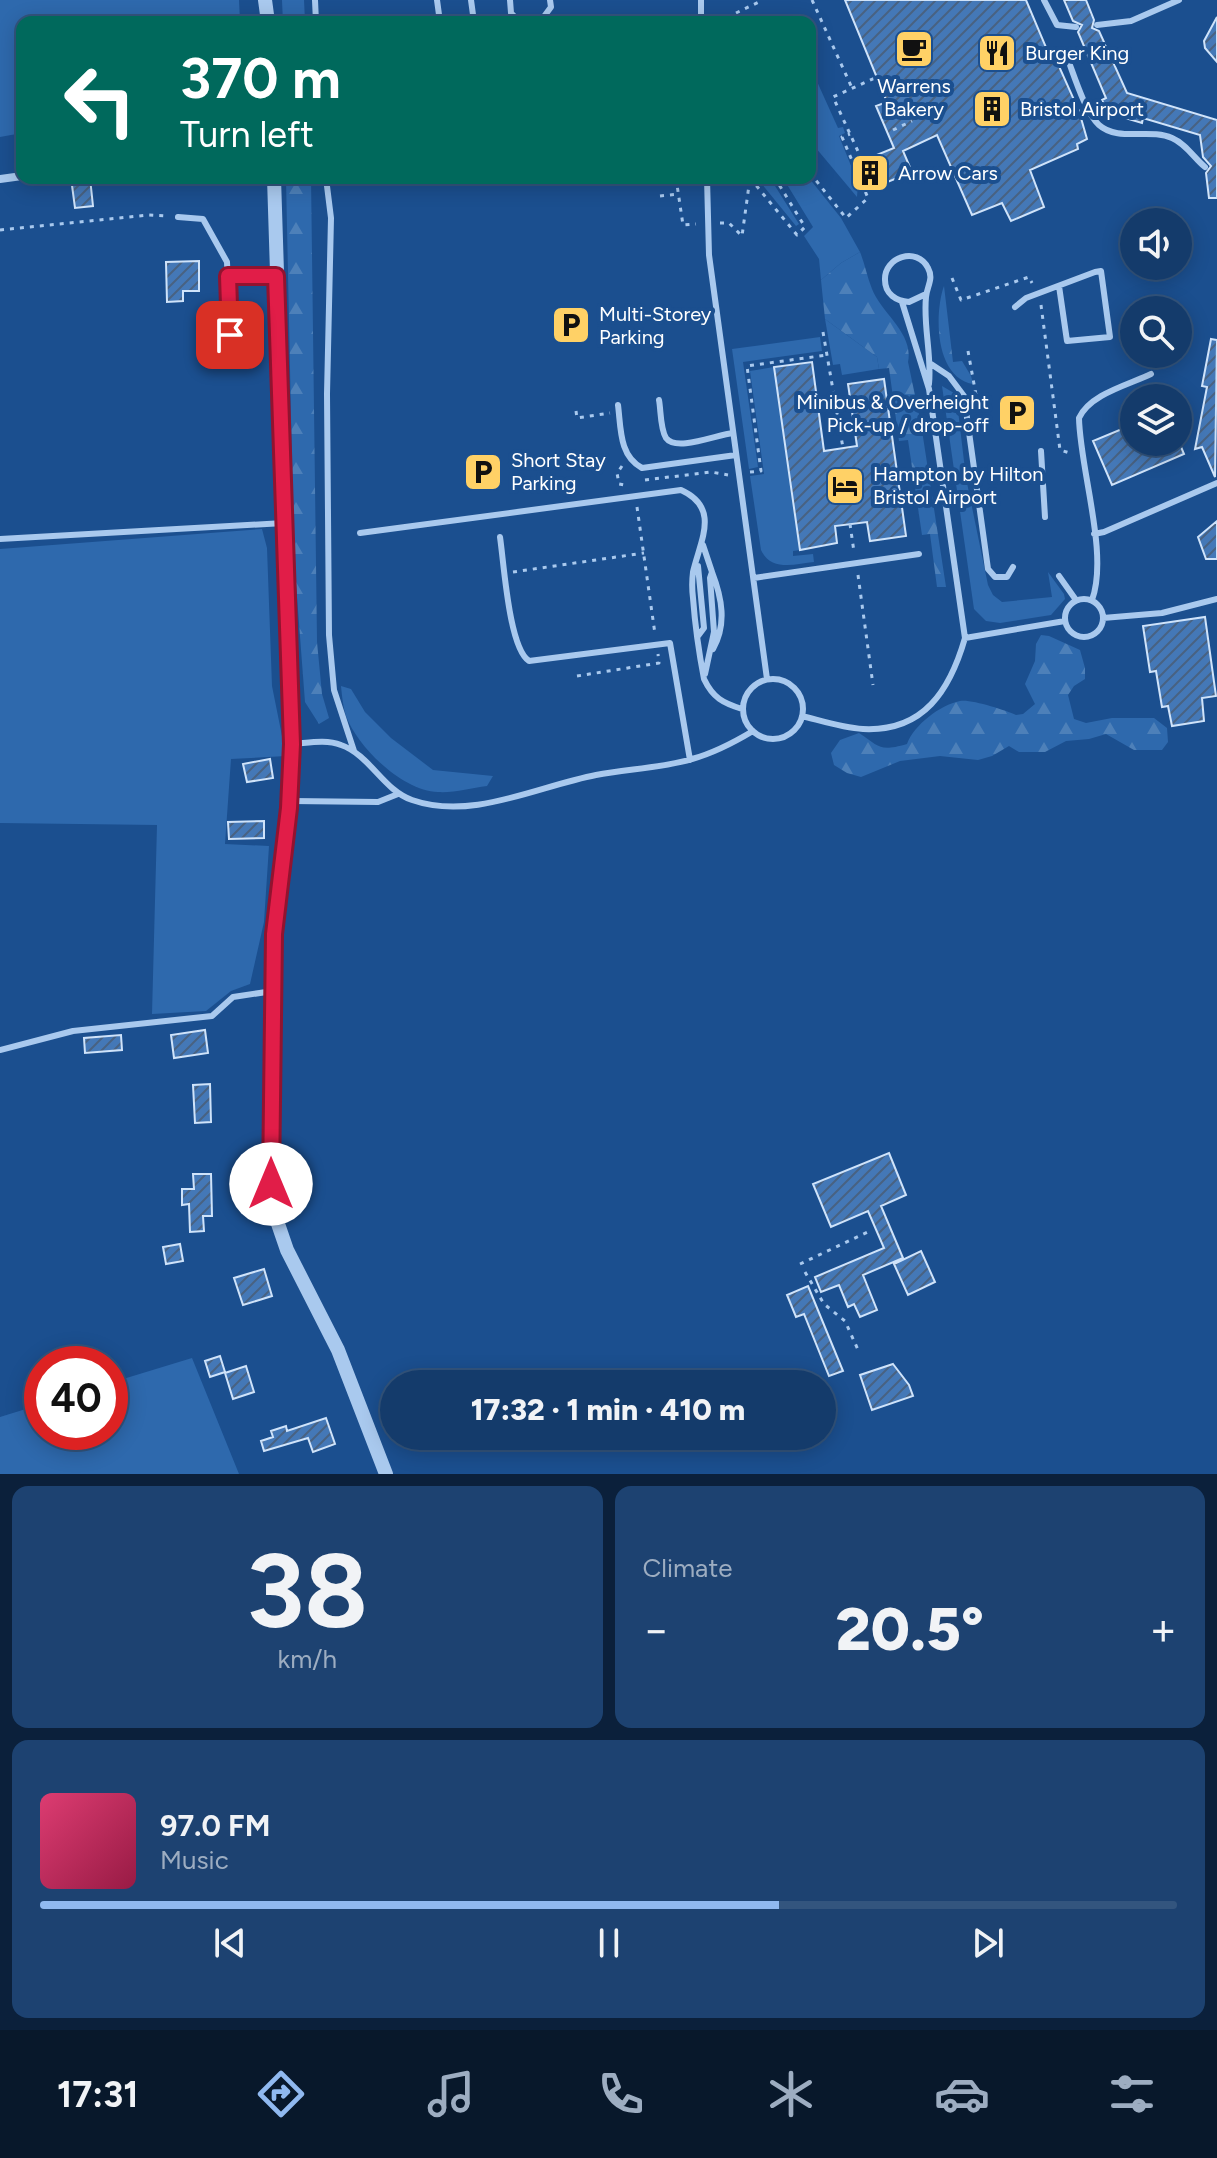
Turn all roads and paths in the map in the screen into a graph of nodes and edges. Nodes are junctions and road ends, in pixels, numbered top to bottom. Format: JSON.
{"nodes":[{"id":1,"x":763,"y":0,"type":"edge"},
{"id":2,"x":812,"y":0,"type":"edge"},
{"id":3,"x":1044,"y":0,"type":"edge"},
{"id":4,"x":1179,"y":0,"type":"edge"},
{"id":5,"x":736,"y":13,"type":"dead end"},
{"id":6,"x":1097,"y":25,"type":"dead end"},
{"id":7,"x":1076,"y":27,"type":"dead end"},
{"id":8,"x":1067,"y":57,"type":"dead end"},
{"id":9,"x":877,"y":77,"type":"dead end"},
{"id":10,"x":852,"y":88,"type":"junction"},
{"id":11,"x":912,"y":121,"type":"dead end"},
{"id":12,"x":893,"y":130,"type":"dead end"},
{"id":13,"x":850,"y":134,"type":"junction"},
{"id":14,"x":862,"y":160,"type":"dead end"},
{"id":15,"x":1205,"y":167,"type":"dead end"},
{"id":16,"x":816,"y":180,"type":"edge"},
{"id":17,"x":274,"y":184,"type":"edge"},
{"id":18,"x":327,"y":184,"type":"edge"},
{"id":19,"x":677,"y":184,"type":"edge"},
{"id":20,"x":707,"y":184,"type":"edge"},
{"id":21,"x":749,"y":184,"type":"edge"},
{"id":22,"x":755,"y":184,"type":"edge"},
{"id":23,"x":779,"y":184,"type":"edge"},
{"id":24,"x":679,"y":194,"type":"junction"},
{"id":25,"x":660,"y":196,"type":"dead end"},
{"id":26,"x":178,"y":217,"type":"joint"},
{"id":27,"x":720,"y":223,"type":"dead end"},
{"id":28,"x":696,"y":224,"type":"dead end"},
{"id":29,"x":0,"y":230,"type":"edge"},
{"id":30,"x":228,"y":276,"type":"junction"},
{"id":31,"x":276,"y":276,"type":"junction"},
{"id":32,"x":952,"y":278,"type":"dead end"},
{"id":33,"x":1059,"y":286,"type":"junction"},
{"id":34,"x":926,"y":294,"type":"junction"},
{"id":35,"x":1037,"y":294,"type":"junction"},
{"id":36,"x":902,"y":302,"type":"junction"},
{"id":37,"x":1015,"y":307,"type":"dead end"},
{"id":38,"x":823,"y":332,"type":"dead end"},
{"id":39,"x":230,"y":335,"type":"dead end"},
{"id":40,"x":827,"y":355,"type":"junction"},
{"id":41,"x":931,"y":364,"type":"junction"},
{"id":42,"x":1151,"y":374,"type":"dead end"},
{"id":43,"x":929,"y":389,"type":"junction"},
{"id":44,"x":659,"y":400,"type":"dead end"},
{"id":45,"x":618,"y":405,"type":"dead end"},
{"id":46,"x":733,"y":433,"type":"junction"},
{"id":47,"x":843,"y":448,"type":"dead end"},
{"id":48,"x":1041,"y":451,"type":"dead end"},
{"id":49,"x":1070,"y":453,"type":"dead end"},
{"id":50,"x":736,"y":455,"type":"junction"},
{"id":51,"x":622,"y":466,"type":"dead end"},
{"id":52,"x":750,"y":472,"type":"dead end"},
{"id":53,"x":1217,"y":483,"type":"edge"},
{"id":54,"x":635,"y":494,"type":"junction"},
{"id":55,"x":1045,"y":517,"type":"dead end"},
{"id":56,"x":284,"y":523,"type":"junction"},
{"id":57,"x":850,"y":524,"type":"dead end"},
{"id":58,"x":360,"y":533,"type":"dead end"},
{"id":59,"x":1094,"y":534,"type":"junction"},
{"id":60,"x":500,"y":537,"type":"dead end"},
{"id":61,"x":0,"y":539,"type":"edge"},
{"id":62,"x":703,"y":545,"type":"junction"},
{"id":63,"x":644,"y":553,"type":"junction"},
{"id":64,"x":919,"y":554,"type":"dead end"},
{"id":65,"x":856,"y":563,"type":"junction"},
{"id":66,"x":1013,"y":567,"type":"dead end"},
{"id":67,"x":505,"y":574,"type":"junction"},
{"id":68,"x":1059,"y":576,"type":"dead end"},
{"id":69,"x":754,"y":578,"type":"junction"},
{"id":70,"x":1217,"y":599,"type":"edge"},
{"id":71,"x":1076,"y":600,"type":"junction"},
{"id":72,"x":1092,"y":600,"type":"junction"},
{"id":73,"x":1103,"y":618,"type":"junction"},
{"id":74,"x":1065,"y":621,"type":"junction"},
{"id":75,"x":965,"y":638,"type":"junction"},
{"id":76,"x":657,"y":645,"type":"junction"},
{"id":77,"x":577,"y":676,"type":"dead end"},
{"id":78,"x":704,"y":679,"type":"junction"},
{"id":79,"x":767,"y":679,"type":"junction"},
{"id":80,"x":873,"y":685,"type":"dead end"},
{"id":81,"x":742,"y":709,"type":"junction"},
{"id":82,"x":802,"y":716,"type":"junction"},
{"id":83,"x":753,"y":731,"type":"junction"},
{"id":84,"x":292,"y":744,"type":"junction"},
{"id":85,"x":354,"y":751,"type":"junction"},
{"id":86,"x":690,"y":760,"type":"junction"},
{"id":87,"x":398,"y":794,"type":"junction"},
{"id":88,"x":290,"y":801,"type":"junction"},
{"id":89,"x":273,"y":991,"type":"junction"},
{"id":90,"x":0,"y":1050,"type":"edge"},
{"id":91,"x":872,"y":1230,"type":"dead end"},
{"id":92,"x":800,"y":1264,"type":"dead end"},
{"id":93,"x":805,"y":1272,"type":"dead end"},
{"id":94,"x":859,"y":1352,"type":"dead end"},
{"id":95,"x":386,"y":1474,"type":"edge"}],
"edges":[{"from":1,"to":5,"type":"path"},
{"from":2,"to":10,"type":"path"},
{"from":3,"to":7,"type":"lane"},
{"from":4,"to":6,"type":"lane"},
{"from":8,"to":15,"type":"lane"},
{"from":9,"to":10,"type":"path"},
{"from":10,"to":13,"type":"path"},
{"from":11,"to":12,"type":"path"},
{"from":13,"to":14,"type":"path"},
{"from":13,"to":16,"type":"path"},
{"from":17,"to":31,"type":"street"},
{"from":18,"to":85,"type":"lane"},
{"from":19,"to":24,"type":"path"},
{"from":20,"to":46,"type":"lane"},
{"from":21,"to":27,"type":"path"},
{"from":22,"to":23,"type":"path"},
{"from":24,"to":25,"type":"path"},
{"from":24,"to":28,"type":"path"},
{"from":26,"to":29,"type":"path"},
{"from":26,"to":30,"type":"lane"},
{"from":30,"to":31,"type":"lane"},
{"from":30,"to":39,"type":"lane"},
{"from":31,"to":56,"type":"street"},
{"from":32,"to":35,"type":"path"},
{"from":33,"to":33,"type":"lane"},
{"from":33,"to":35,"type":"lane"},
{"from":34,"to":36,"type":"lane"},
{"from":34,"to":36,"type":"lane"},
{"from":34,"to":41,"type":"lane"},
{"from":35,"to":37,"type":"lane"},
{"from":35,"to":49,"type":"path"},
{"from":36,"to":43,"type":"lane"},
{"from":38,"to":40,"type":"path"},
{"from":40,"to":47,"type":"path"},
{"from":40,"to":52,"type":"path"},
{"from":41,"to":43,"type":"lane"},
{"from":41,"to":66,"type":"lane"},
{"from":42,"to":59,"type":"lane"},
{"from":43,"to":75,"type":"lane"},
{"from":44,"to":46,"type":"lane"},
{"from":45,"to":50,"type":"lane"},
{"from":46,"to":50,"type":"lane"},
{"from":48,"to":55,"type":"lane"},
{"from":50,"to":69,"type":"lane"},
{"from":51,"to":54,"type":"path"},
{"from":53,"to":59,"type":"lane"},
{"from":54,"to":58,"type":"lane"},
{"from":54,"to":62,"type":"lane"},
{"from":54,"to":63,"type":"path"},
{"from":56,"to":61,"type":"lane"},
{"from":56,"to":84,"type":"street"},
{"from":57,"to":65,"type":"path"},
{"from":59,"to":72,"type":"lane"},
{"from":60,"to":67,"type":"lane"},
{"from":62,"to":78,"type":"lane"},
{"from":62,"to":78,"type":"lane"},
{"from":63,"to":67,"type":"path"},
{"from":63,"to":76,"type":"path"},
{"from":64,"to":65,"type":"lane"},
{"from":65,"to":69,"type":"lane"},
{"from":65,"to":80,"type":"path"},
{"from":67,"to":76,"type":"lane"},
{"from":68,"to":71,"type":"lane"},
{"from":69,"to":79,"type":"lane"},
{"from":70,"to":73,"type":"lane"},
{"from":71,"to":72,"type":"lane"},
{"from":71,"to":74,"type":"lane"},
{"from":72,"to":73,"type":"lane"},
{"from":73,"to":74,"type":"lane"},
{"from":74,"to":75,"type":"lane"},
{"from":75,"to":82,"type":"lane"},
{"from":76,"to":77,"type":"path"},
{"from":76,"to":86,"type":"lane"},
{"from":78,"to":81,"type":"lane"},
{"from":79,"to":81,"type":"lane"},
{"from":79,"to":82,"type":"lane"},
{"from":81,"to":83,"type":"lane"},
{"from":82,"to":83,"type":"lane"},
{"from":83,"to":86,"type":"lane"},
{"from":84,"to":85,"type":"lane"},
{"from":84,"to":88,"type":"street"},
{"from":85,"to":87,"type":"lane"},
{"from":86,"to":87,"type":"lane"},
{"from":87,"to":88,"type":"lane"},
{"from":88,"to":89,"type":"street"},
{"from":89,"to":90,"type":"lane"},
{"from":89,"to":95,"type":"street"},
{"from":91,"to":92,"type":"path"},
{"from":93,"to":94,"type":"path"}]}
